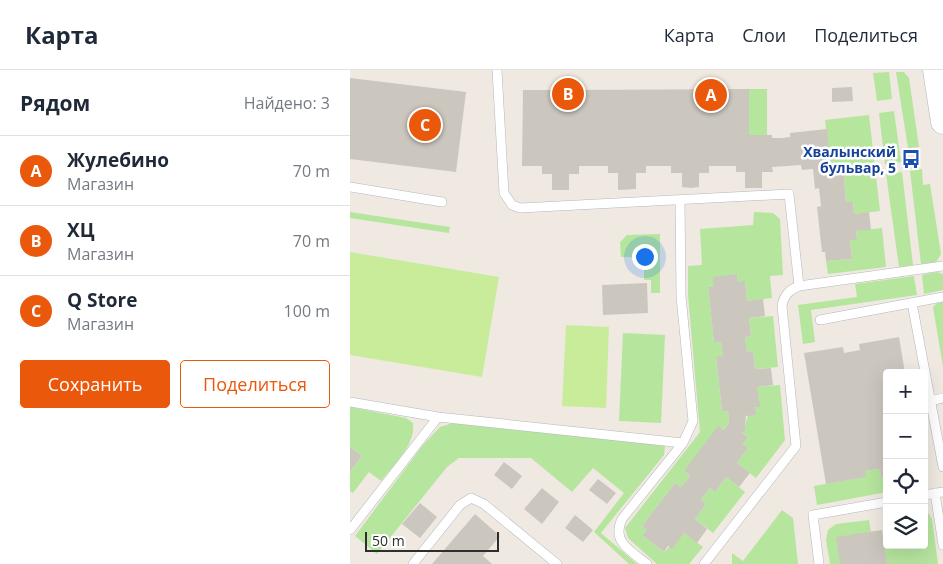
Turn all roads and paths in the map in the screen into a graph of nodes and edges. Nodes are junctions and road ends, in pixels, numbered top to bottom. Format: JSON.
{"nodes":[{"id":1,"x":497,"y":70,"type":"edge"},
{"id":2,"x":935,"y":70,"type":"edge"},
{"id":3,"x":943,"y":122,"type":"edge"},
{"id":4,"x":350,"y":187,"type":"edge"},
{"id":5,"x":680,"y":200,"type":"junction"},
{"id":6,"x":442,"y":202,"type":"dead end"},
{"id":7,"x":943,"y":266,"type":"edge"},
{"id":8,"x":798,"y":286,"type":"junction"},
{"id":9,"x":943,"y":297,"type":"edge"},
{"id":10,"x":912,"y":303,"type":"junction"},
{"id":11,"x":820,"y":320,"type":"dead end"},
{"id":12,"x":943,"y":398,"type":"edge"},
{"id":13,"x":930,"y":400,"type":"junction"},
{"id":14,"x":350,"y":402,"type":"edge"},
{"id":15,"x":438,"y":417,"type":"junction"},
{"id":16,"x":683,"y":443,"type":"junction"},
{"id":17,"x":943,"y":467,"type":"edge"},
{"id":18,"x":939,"y":492,"type":"edge"},
{"id":19,"x":883,"y":503,"type":"edge"},
{"id":20,"x":350,"y":530,"type":"edge"},
{"id":21,"x":943,"y":545,"type":"edge"},
{"id":22,"x":413,"y":564,"type":"edge"},
{"id":23,"x":557,"y":564,"type":"edge"},
{"id":24,"x":647,"y":564,"type":"edge"},
{"id":25,"x":704,"y":564,"type":"edge"},
{"id":26,"x":819,"y":564,"type":"edge"}],
"edges":[{"from":1,"to":5,"type":"lane"},
{"from":2,"to":3,"type":"street"},
{"from":4,"to":6,"type":"lane"},
{"from":5,"to":8,"type":"lane"},
{"from":5,"to":16,"type":"lane"},
{"from":7,"to":8,"type":"lane"},
{"from":8,"to":25,"type":"lane"},
{"from":9,"to":10,"type":"lane"},
{"from":10,"to":11,"type":"lane"},
{"from":10,"to":13,"type":"lane"},
{"from":12,"to":13,"type":"lane"},
{"from":13,"to":17,"type":"lane"},
{"from":14,"to":15,"type":"lane"},
{"from":15,"to":16,"type":"lane"},
{"from":15,"to":20,"type":"lane"},
{"from":16,"to":24,"type":"lane"},
{"from":18,"to":21,"type":"lane"},
{"from":19,"to":26,"type":"lane"},
{"from":22,"to":23,"type":"lane"}]}
